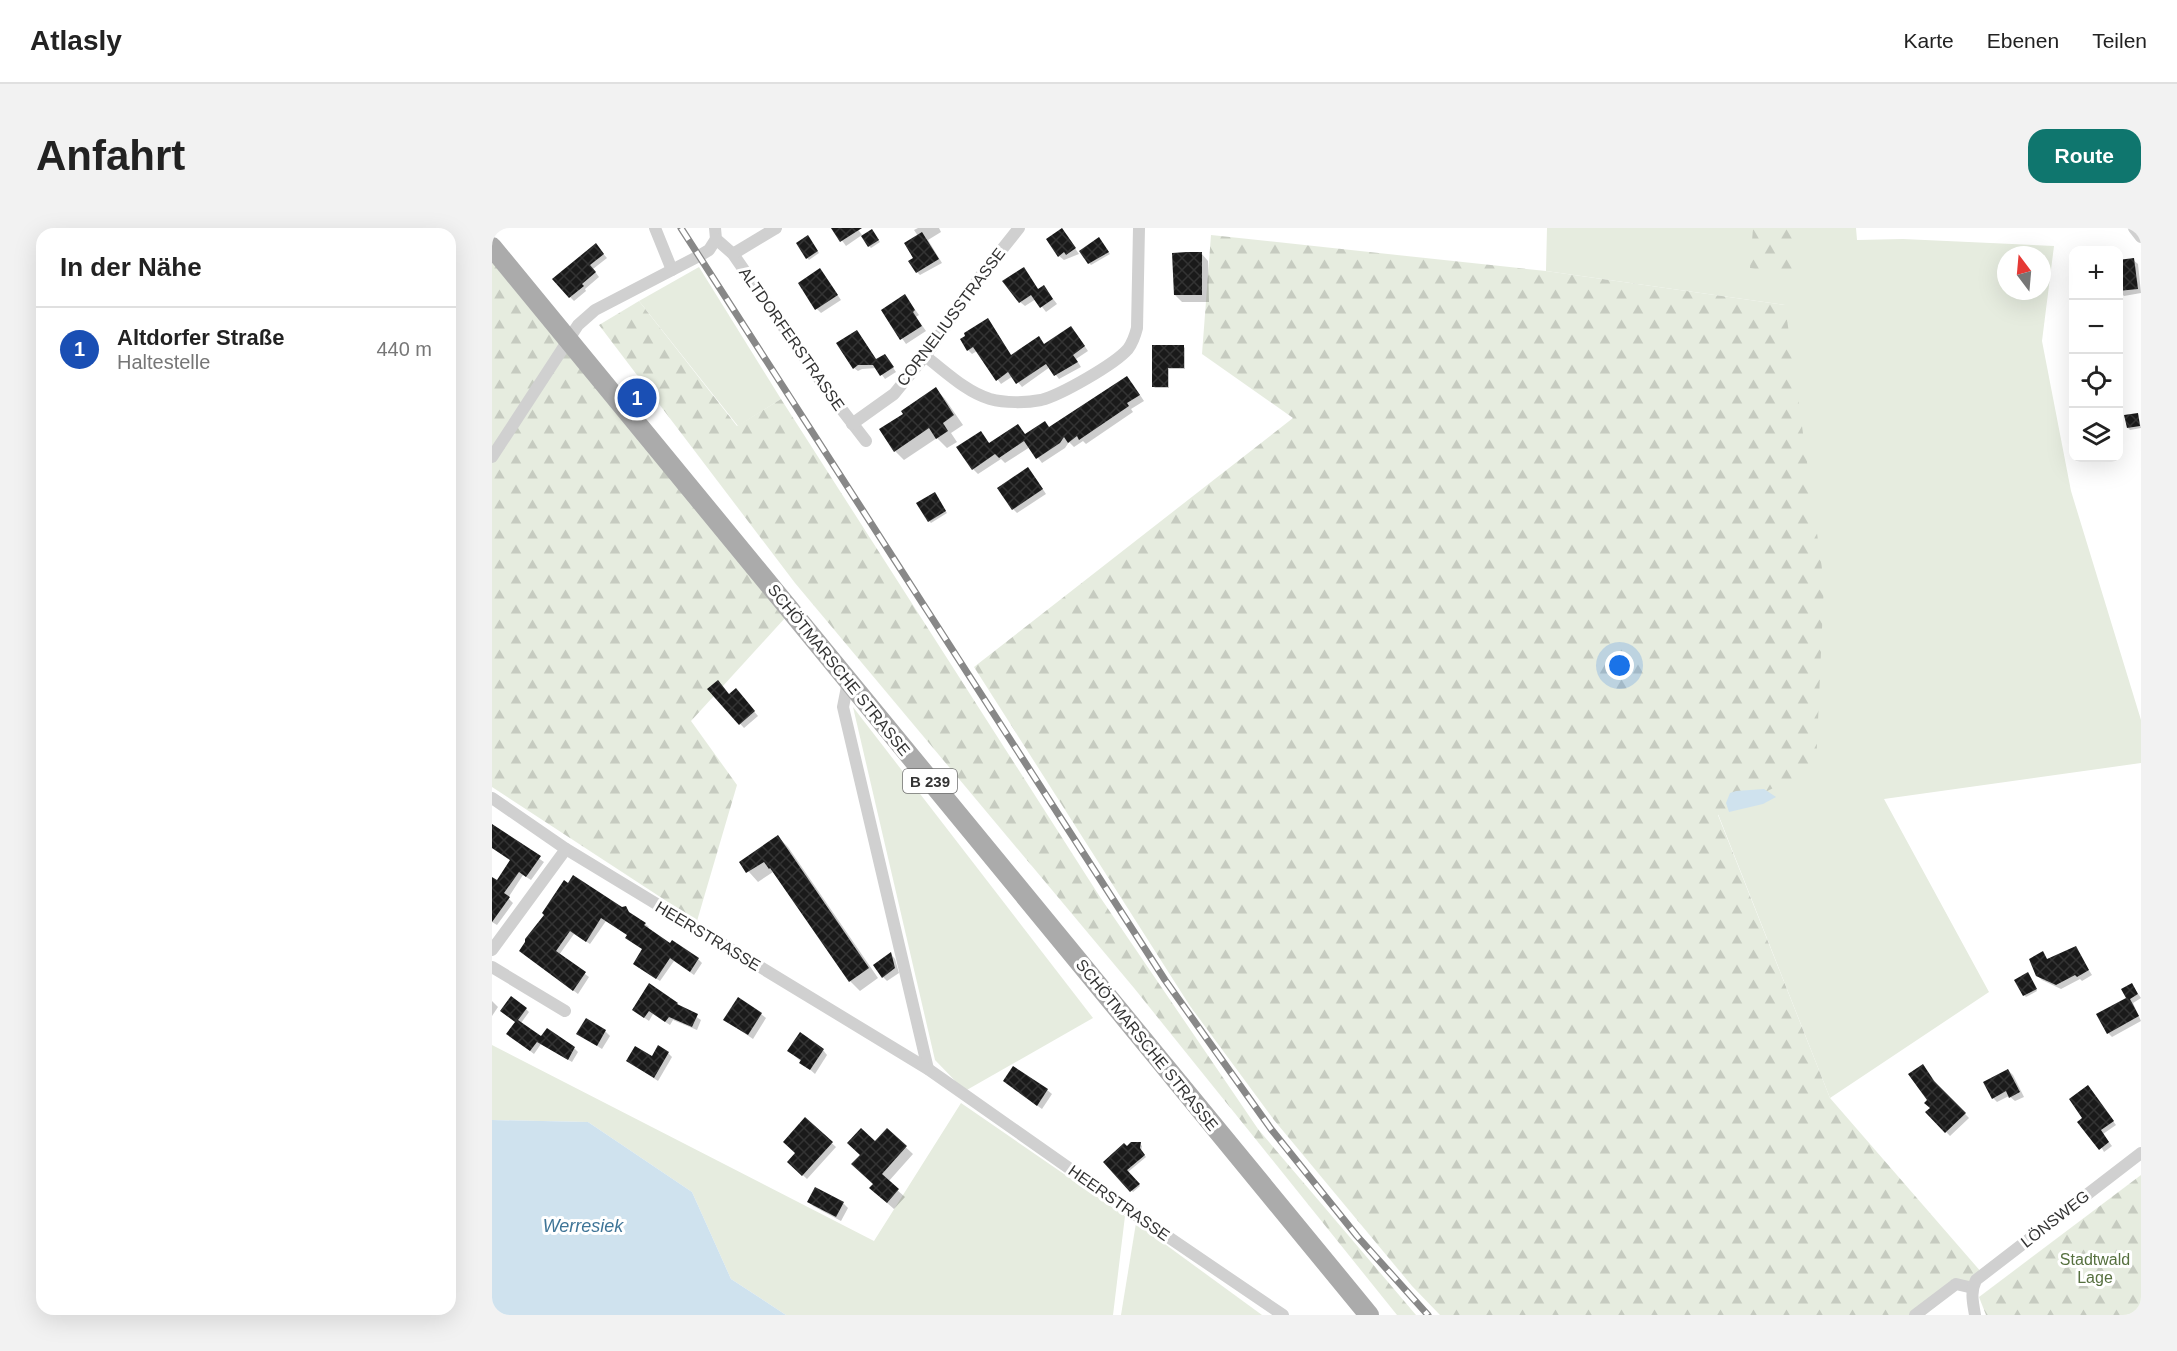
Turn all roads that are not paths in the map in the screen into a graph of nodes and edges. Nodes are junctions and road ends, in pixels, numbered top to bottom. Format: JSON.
{"nodes":[{"id":1,"x":655,"y":228,"type":"edge"},
{"id":2,"x":776,"y":228,"type":"edge"},
{"id":3,"x":1019,"y":228,"type":"edge"},
{"id":4,"x":1139,"y":228,"type":"edge"},
{"id":5,"x":2134,"y":228,"type":"edge"},
{"id":6,"x":715,"y":234,"type":"edge"},
{"id":7,"x":2141,"y":237,"type":"edge"},
{"id":8,"x":492,"y":247,"type":"edge"},
{"id":9,"x":733,"y":254,"type":"junction"},
{"id":10,"x":672,"y":270,"type":"junction"},
{"id":11,"x":569,"y":340,"type":"junction"},
{"id":12,"x":925,"y":356,"type":"junction"},
{"id":13,"x":852,"y":424,"type":"junction"},
{"id":14,"x":866,"y":441,"type":"dead end"},
{"id":15,"x":492,"y":457,"type":"edge"},
{"id":16,"x":848,"y":682,"type":"junction"},
{"id":17,"x":492,"y":798,"type":"edge"},
{"id":18,"x":566,"y":849,"type":"junction"},
{"id":19,"x":492,"y":950,"type":"edge"},
{"id":20,"x":492,"y":967,"type":"edge"},
{"id":21,"x":565,"y":1011,"type":"dead end"},
{"id":22,"x":928,"y":1069,"type":"junction"},
{"id":23,"x":2141,"y":1153,"type":"edge"},
{"id":24,"x":1972,"y":1288,"type":"junction"},
{"id":25,"x":1283,"y":1315,"type":"edge"},
{"id":26,"x":1369,"y":1315,"type":"edge"},
{"id":27,"x":1915,"y":1315,"type":"edge"},
{"id":28,"x":1975,"y":1315,"type":"edge"}],
"edges":[{"from":1,"to":10,"type":"street"},
{"from":2,"to":9,"type":"street"},
{"from":3,"to":12,"type":"street","name":"CORNELIUSSTRASSE"},
{"from":4,"to":12,"type":"street"},
{"from":5,"to":7,"type":"street"},
{"from":6,"to":9,"type":"street","name":"ALTDORFERSTRASSE"},
{"from":6,"to":10,"type":"street","name":"ALTDORFERSTRASSE"},
{"from":8,"to":11,"type":"main road","name":"SCHÖTMARSCHE STRASSE","number":"B 239"},
{"from":9,"to":13,"type":"street","name":"ALTDORFERSTRASSE"},
{"from":10,"to":11,"type":"street","name":"ALTDORFERSTRASSE"},
{"from":11,"to":15,"type":"street","name":"ALTDORFERSTRASSE"},
{"from":11,"to":16,"type":"main road","name":"SCHÖTMARSCHE STRASSE","number":"B 239"},
{"from":12,"to":13,"type":"street","name":"CORNELIUSSTRASSE"},
{"from":13,"to":14,"type":"street","name":"ALTDORFERSTRASSE"},
{"from":16,"to":22,"type":"street"},
{"from":16,"to":26,"type":"main road","name":"SCHÖTMARSCHE STRASSE","number":"B 239"},
{"from":17,"to":18,"type":"street","name":"HEERSTRASSE"},
{"from":18,"to":19,"type":"street"},
{"from":18,"to":22,"type":"street","name":"HEERSTRASSE"},
{"from":20,"to":21,"type":"street"},
{"from":22,"to":25,"type":"street","name":"HEERSTRASSE"},
{"from":23,"to":24,"type":"street","name":"LÖNSWEG"},
{"from":24,"to":27,"type":"street"},
{"from":24,"to":28,"type":"street"}]}
